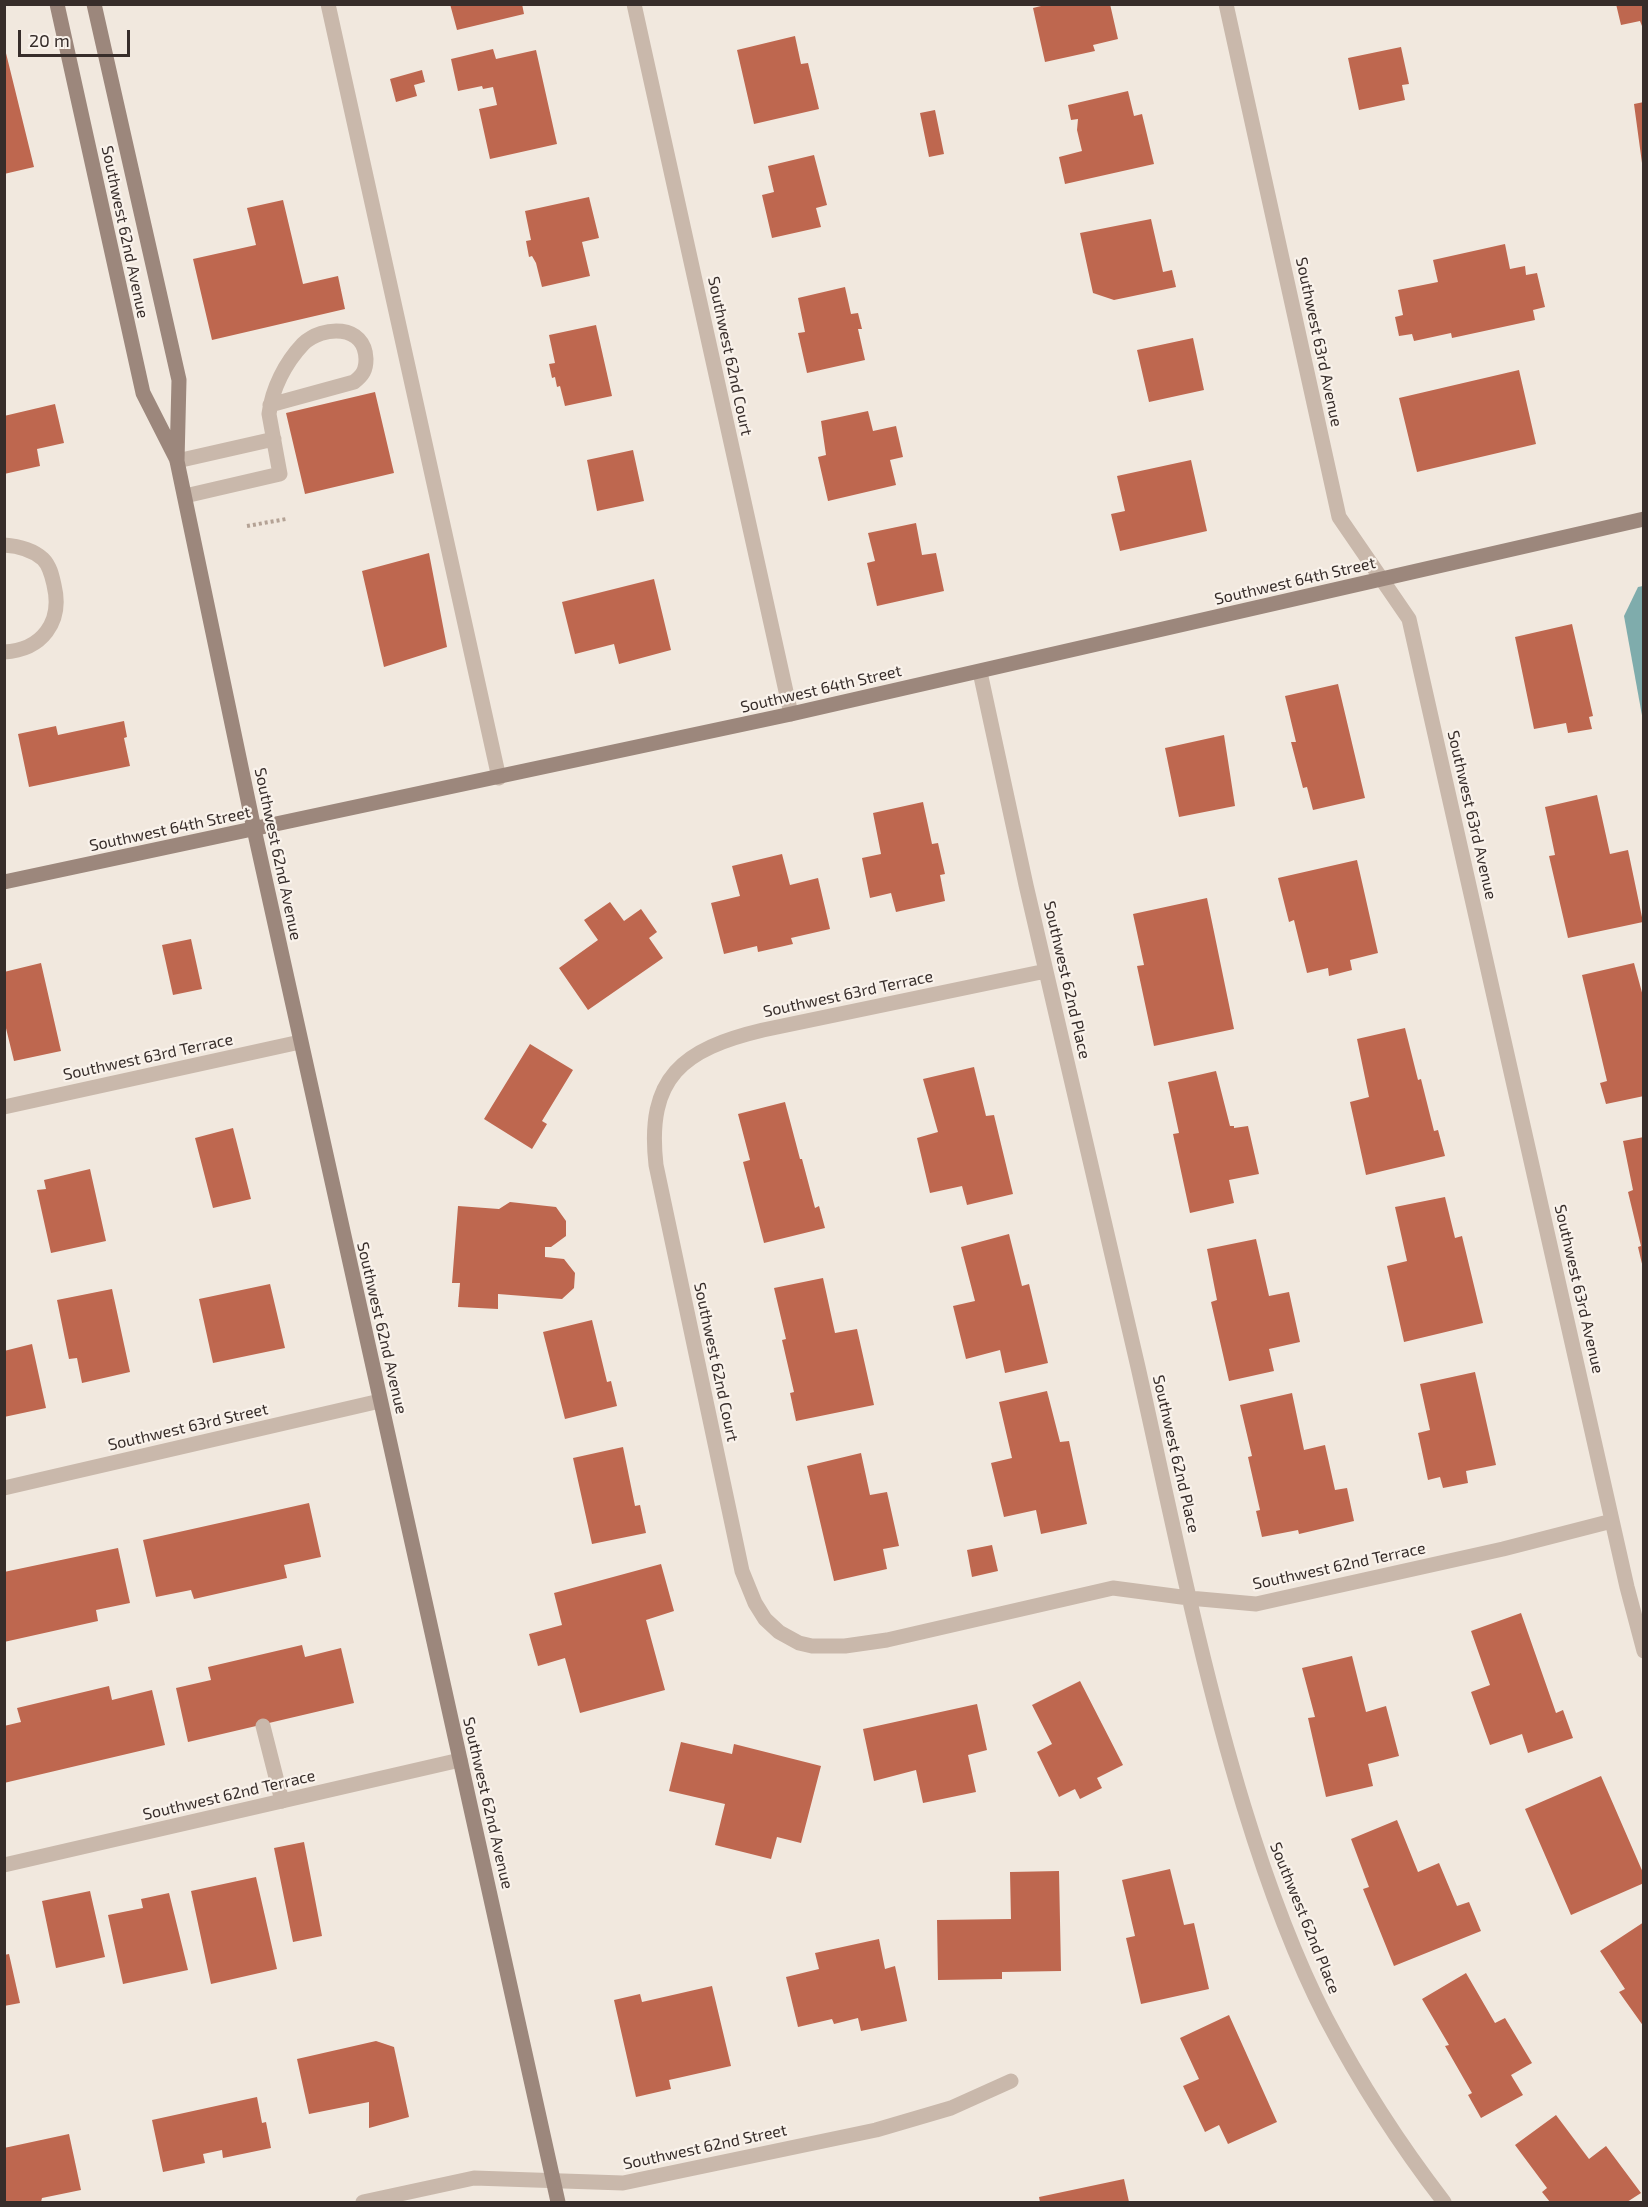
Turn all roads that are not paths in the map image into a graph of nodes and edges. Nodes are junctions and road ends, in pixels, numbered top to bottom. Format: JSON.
{"nodes":[{"id":1,"x":57,"y":4,"type":"edge"},
{"id":2,"x":94,"y":4,"type":"edge"},
{"id":3,"x":328,"y":4,"type":"edge"},
{"id":4,"x":634,"y":4,"type":"edge"},
{"id":5,"x":1226,"y":4,"type":"edge"},
{"id":6,"x":270,"y":405,"type":"junction"},
{"id":7,"x":274,"y":439,"type":"junction"},
{"id":8,"x":177,"y":461,"type":"junction"},
{"id":9,"x":185,"y":496,"type":"junction"},
{"id":10,"x":1644,"y":519,"type":"edge"},
{"id":11,"x":4,"y":545,"type":"edge"},
{"id":12,"x":1381,"y":579,"type":"junction"},
{"id":13,"x":4,"y":652,"type":"edge"},
{"id":14,"x":980,"y":672,"type":"junction"},
{"id":15,"x":791,"y":714,"type":"junction"},
{"id":16,"x":499,"y":778,"type":"junction"},
{"id":17,"x":254,"y":829,"type":"junction"},
{"id":18,"x":4,"y":882,"type":"edge"},
{"id":19,"x":1046,"y":971,"type":"junction"},
{"id":20,"x":300,"y":1042,"type":"junction"},
{"id":21,"x":671,"y":1079,"type":"joint"},
{"id":22,"x":4,"y":1107,"type":"edge"},
{"id":23,"x":380,"y":1401,"type":"junction"},
{"id":24,"x":4,"y":1488,"type":"edge"},
{"id":25,"x":1612,"y":1521,"type":"junction"},
{"id":26,"x":1189,"y":1598,"type":"junction"},
{"id":27,"x":789,"y":1638,"type":"joint"},
{"id":28,"x":1644,"y":1651,"type":"edge"},
{"id":29,"x":264,"y":1726,"type":"dead end"},
{"id":30,"x":460,"y":1760,"type":"junction"},
{"id":31,"x":282,"y":1801,"type":"junction"},
{"id":32,"x":4,"y":1864,"type":"edge"},
{"id":33,"x":1011,"y":2081,"type":"dead end"},
{"id":34,"x":554,"y":2182,"type":"junction"},
{"id":35,"x":363,"y":2202,"type":"edge"},
{"id":36,"x":558,"y":2202,"type":"edge"},
{"id":37,"x":1444,"y":2202,"type":"edge"}],
"edges":[{"from":1,"to":8,"type":"street","name":"Southwest 62nd Avenue"},
{"from":2,"to":8,"type":"street","name":"Southwest 62nd Avenue"},
{"from":3,"to":16,"type":"street"},
{"from":4,"to":15,"type":"street","name":"Southwest 62nd Court"},
{"from":5,"to":12,"type":"street","name":"Southwest 63rd Avenue"},
{"from":6,"to":6,"type":"street"},
{"from":6,"to":7,"type":"street"},
{"from":7,"to":8,"type":"street"},
{"from":7,"to":9,"type":"street"},
{"from":8,"to":9,"type":"street","name":"Southwest 62nd Avenue"},
{"from":9,"to":17,"type":"street","name":"Southwest 62nd Avenue"},
{"from":10,"to":12,"type":"street","name":"Southwest 64th Street"},
{"from":11,"to":13,"type":"street"},
{"from":12,"to":14,"type":"street","name":"Southwest 64th Street"},
{"from":12,"to":25,"type":"street","name":"Southwest 63rd Avenue"},
{"from":14,"to":15,"type":"street","name":"Southwest 64th Street"},
{"from":14,"to":19,"type":"street","name":"Southwest 62nd Place"},
{"from":15,"to":16,"type":"street","name":"Southwest 64th Street"},
{"from":16,"to":17,"type":"street","name":"Southwest 64th Street"},
{"from":17,"to":18,"type":"street","name":"Southwest 64th Street"},
{"from":17,"to":20,"type":"street","name":"Southwest 62nd Avenue"},
{"from":19,"to":21,"type":"street","name":"Southwest 63rd Terrace"},
{"from":19,"to":26,"type":"street","name":"Southwest 62nd Place"},
{"from":20,"to":22,"type":"street","name":"Southwest 63rd Terrace"},
{"from":20,"to":23,"type":"street","name":"Southwest 62nd Avenue"},
{"from":21,"to":27,"type":"street","name":"Southwest 62nd Court"},
{"from":23,"to":24,"type":"street","name":"Southwest 63rd Street"},
{"from":23,"to":30,"type":"street","name":"Southwest 62nd Avenue"},
{"from":25,"to":26,"type":"street","name":"Southwest 62nd Terrace"},
{"from":25,"to":28,"type":"street","name":"Southwest 63rd Avenue"},
{"from":26,"to":27,"type":"street","name":"Southwest 62nd Terrace"},
{"from":26,"to":37,"type":"street","name":"Southwest 62nd Place"},
{"from":29,"to":31,"type":"street"},
{"from":30,"to":31,"type":"street","name":"Southwest 62nd Terrace"},
{"from":30,"to":34,"type":"street","name":"Southwest 62nd Avenue"},
{"from":31,"to":32,"type":"street","name":"Southwest 62nd Terrace"},
{"from":33,"to":34,"type":"street","name":"Southwest 62nd Street"},
{"from":34,"to":35,"type":"street","name":"Southwest 62nd Street"},
{"from":34,"to":36,"type":"street","name":"Southwest 62nd Avenue"}]}
